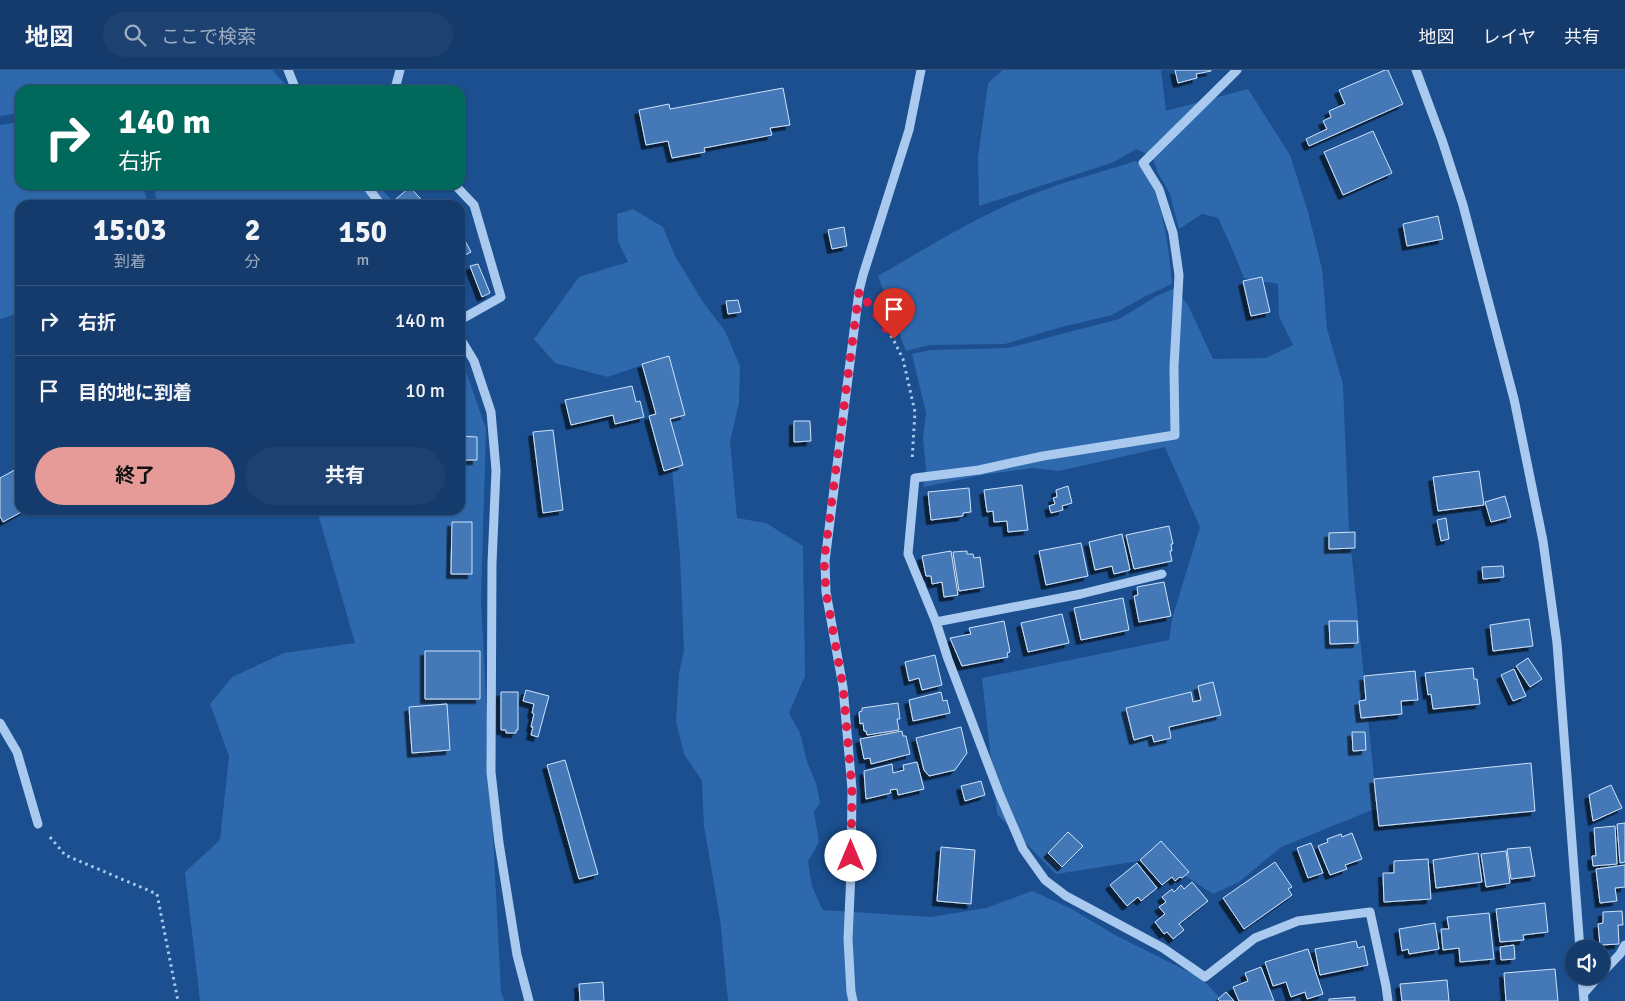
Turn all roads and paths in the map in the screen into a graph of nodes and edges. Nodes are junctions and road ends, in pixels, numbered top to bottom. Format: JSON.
{"nodes":[{"id":1,"x":288,"y":70,"type":"edge"},
{"id":2,"x":400,"y":70,"type":"edge"},
{"id":3,"x":920,"y":70,"type":"edge"},
{"id":4,"x":1237,"y":70,"type":"edge"},
{"id":5,"x":1416,"y":70,"type":"edge"},
{"id":6,"x":294,"y":85,"type":"edge"},
{"id":7,"x":396,"y":85,"type":"edge"},
{"id":8,"x":460,"y":190,"type":"edge"},
{"id":9,"x":859,"y":291,"type":"junction"},
{"id":10,"x":465,"y":317,"type":"edge"},
{"id":11,"x":465,"y":346,"type":"edge"},
{"id":12,"x":915,"y":478,"type":"junction"},
{"id":13,"x":1162,"y":574,"type":"dead end"},
{"id":14,"x":936,"y":622,"type":"junction"},
{"id":15,"x":0,"y":723,"type":"edge"},
{"id":16,"x":38,"y":824,"type":"joint"},
{"id":17,"x":1579,"y":940,"type":"edge"},
{"id":18,"x":1625,"y":945,"type":"edge"},
{"id":19,"x":1610,"y":964,"type":"edge"},
{"id":20,"x":1593,"y":985,"type":"edge"},
{"id":21,"x":1584,"y":997,"type":"edge"},
{"id":22,"x":178,"y":1001,"type":"edge"},
{"id":23,"x":529,"y":1001,"type":"edge"},
{"id":24,"x":853,"y":1001,"type":"edge"},
{"id":25,"x":1388,"y":1001,"type":"edge"}],
"edges":[{"from":1,"to":6,"type":"street"},
{"from":2,"to":7,"type":"street"},
{"from":3,"to":9,"type":"street"},
{"from":4,"to":12,"type":"street"},
{"from":5,"to":17,"type":"street"},
{"from":8,"to":10,"type":"street"},
{"from":9,"to":12,"type":"path"},
{"from":9,"to":24,"type":"street"},
{"from":11,"to":23,"type":"street"},
{"from":12,"to":14,"type":"street"},
{"from":13,"to":14,"type":"street"},
{"from":14,"to":25,"type":"street"},
{"from":15,"to":16,"type":"street"},
{"from":16,"to":22,"type":"path"},
{"from":18,"to":19,"type":"street"},
{"from":20,"to":21,"type":"street"}]}
